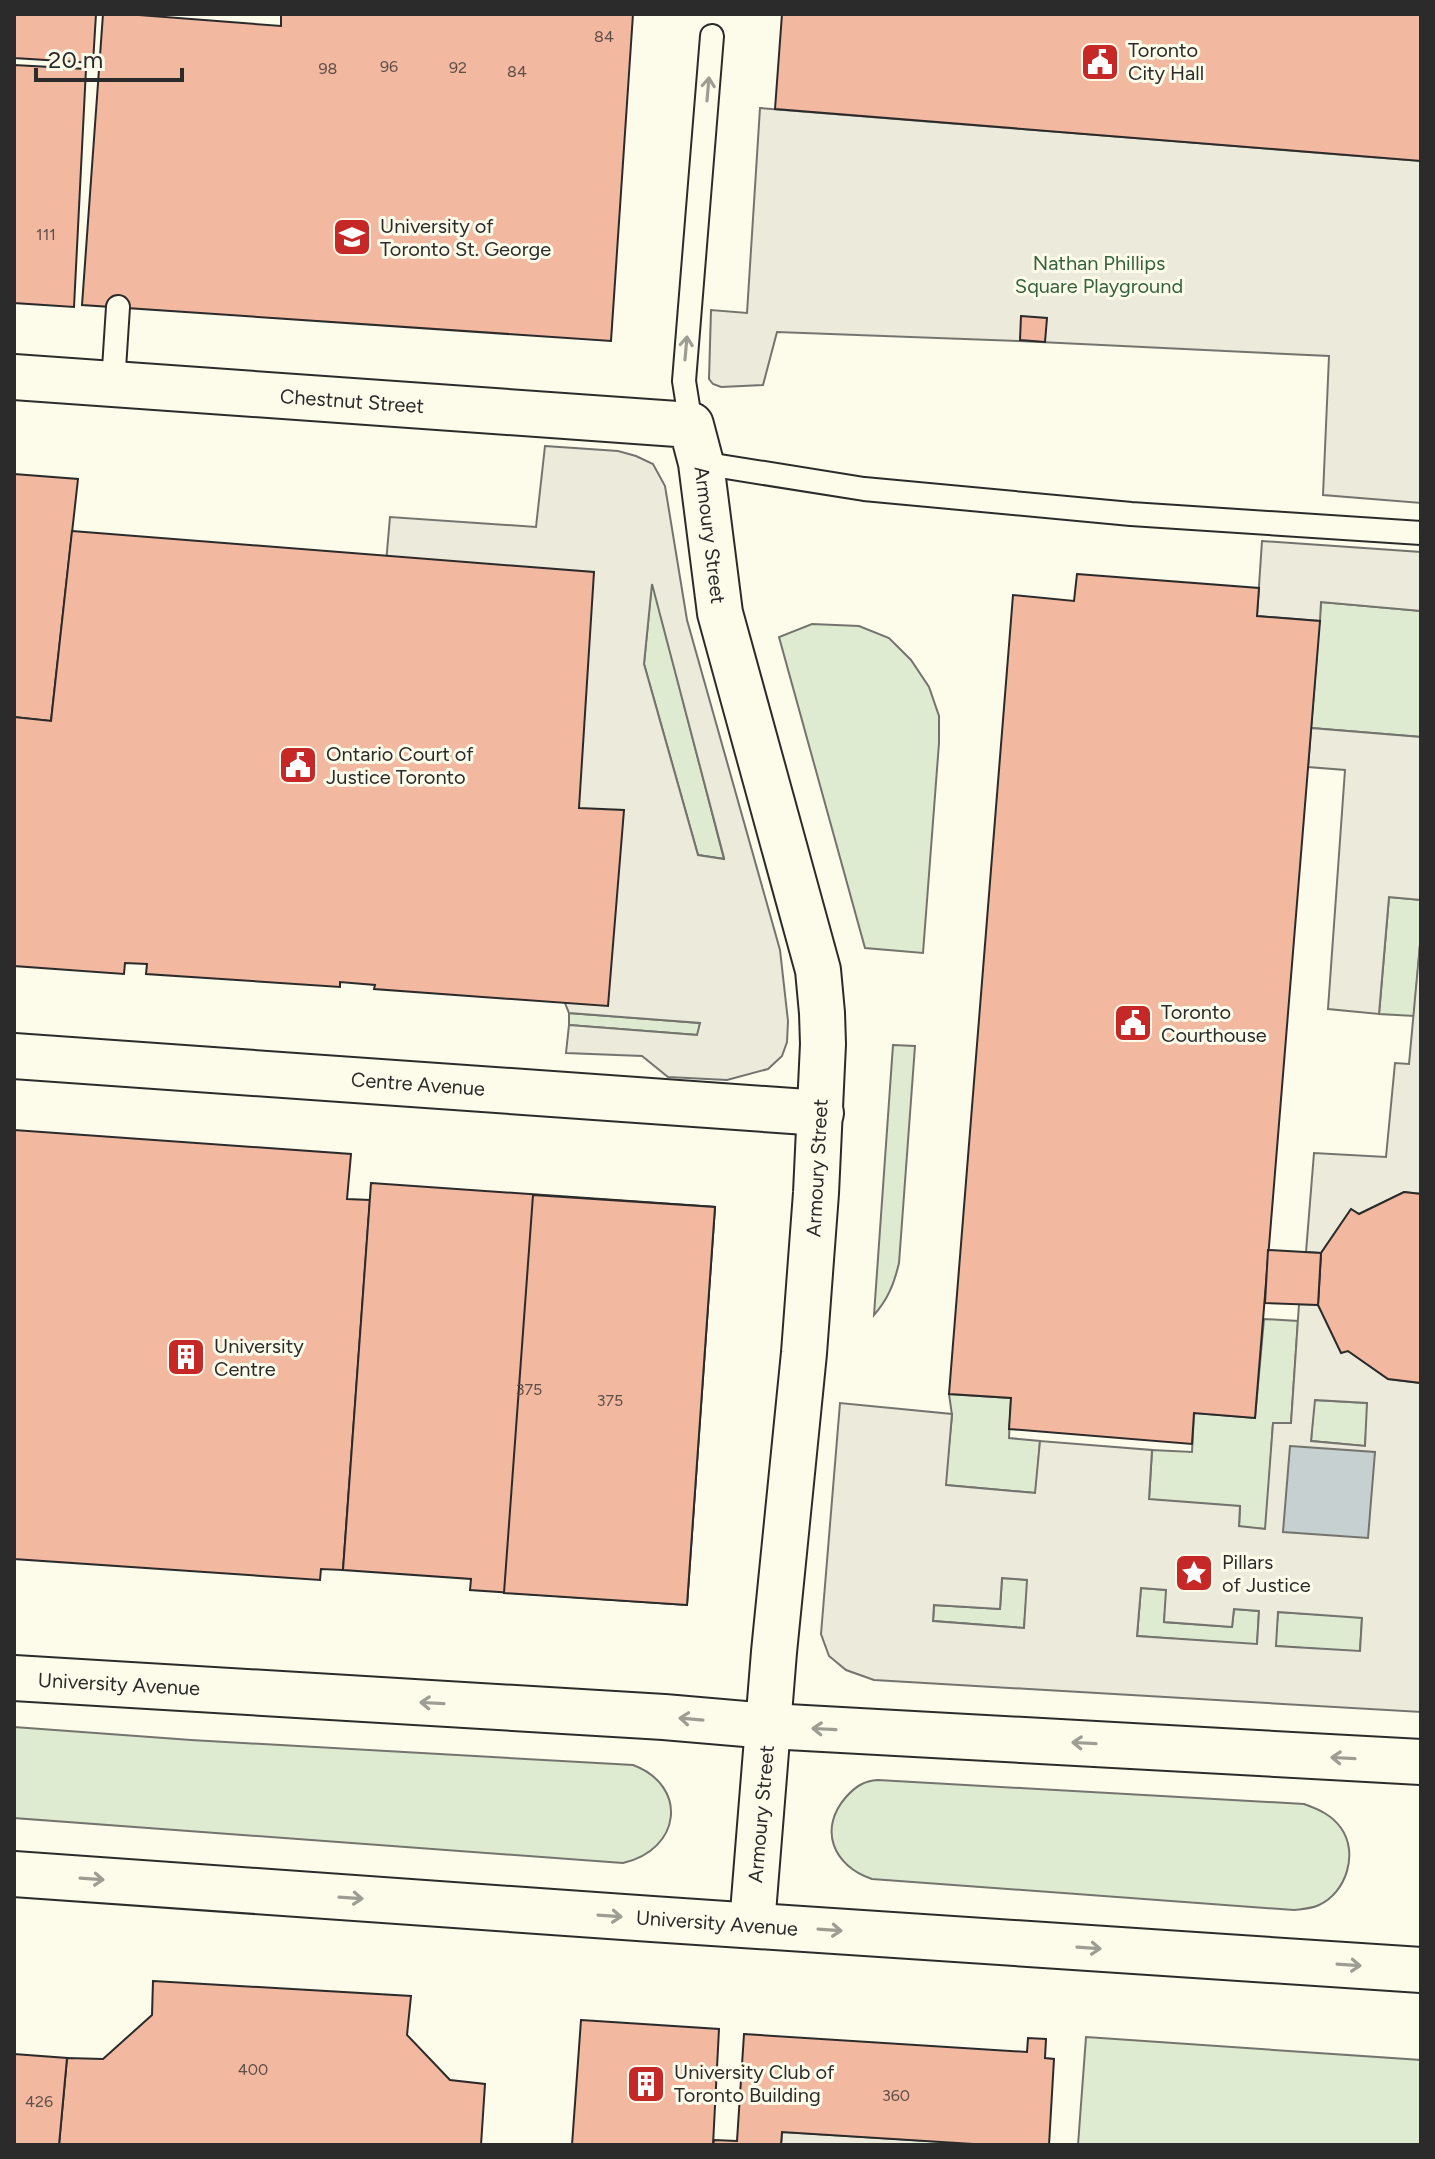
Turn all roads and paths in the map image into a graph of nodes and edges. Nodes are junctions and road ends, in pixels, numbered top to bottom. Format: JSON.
{"nodes":[{"id":1,"x":712,"y":36,"type":"dead end"},
{"id":2,"x":118,"y":307,"type":"dead end"},
{"id":3,"x":14,"y":377,"type":"edge"},
{"id":4,"x":113,"y":384,"type":"junction"},
{"id":5,"x":696,"y":444,"type":"junction"},
{"id":6,"x":1421,"y":533,"type":"edge"},
{"id":7,"x":14,"y":1056,"type":"edge"},
{"id":8,"x":821,"y":1113,"type":"junction"},
{"id":9,"x":14,"y":1678,"type":"edge"},
{"id":10,"x":769,"y":1726,"type":"junction"},
{"id":11,"x":1421,"y":1762,"type":"edge"},
{"id":12,"x":14,"y":1874,"type":"edge"},
{"id":13,"x":752,"y":1925,"type":"junction"},
{"id":14,"x":1421,"y":1962,"type":"edge"}],
"edges":[{"from":5,"to":1,"type":"lane","one_way":true},
{"from":2,"to":4,"type":"lane"},
{"from":3,"to":4,"type":"street","name":"Chestnut Street"},
{"from":4,"to":5,"type":"street","name":"Chestnut Street"},
{"from":5,"to":6,"type":"lane"},
{"from":5,"to":8,"type":"street","name":"Armoury Street"},
{"from":7,"to":8,"type":"street","name":"Centre Avenue"},
{"from":8,"to":10,"type":"street","name":"Armoury Street"},
{"from":10,"to":9,"type":"street","name":"University Avenue","one_way":true},
{"from":11,"to":10,"type":"street","name":"University Avenue","one_way":true},
{"from":10,"to":13,"type":"street","name":"Armoury Street"},
{"from":12,"to":13,"type":"street","name":"University Avenue","one_way":true},
{"from":13,"to":14,"type":"street","name":"University Avenue","one_way":true}]}
